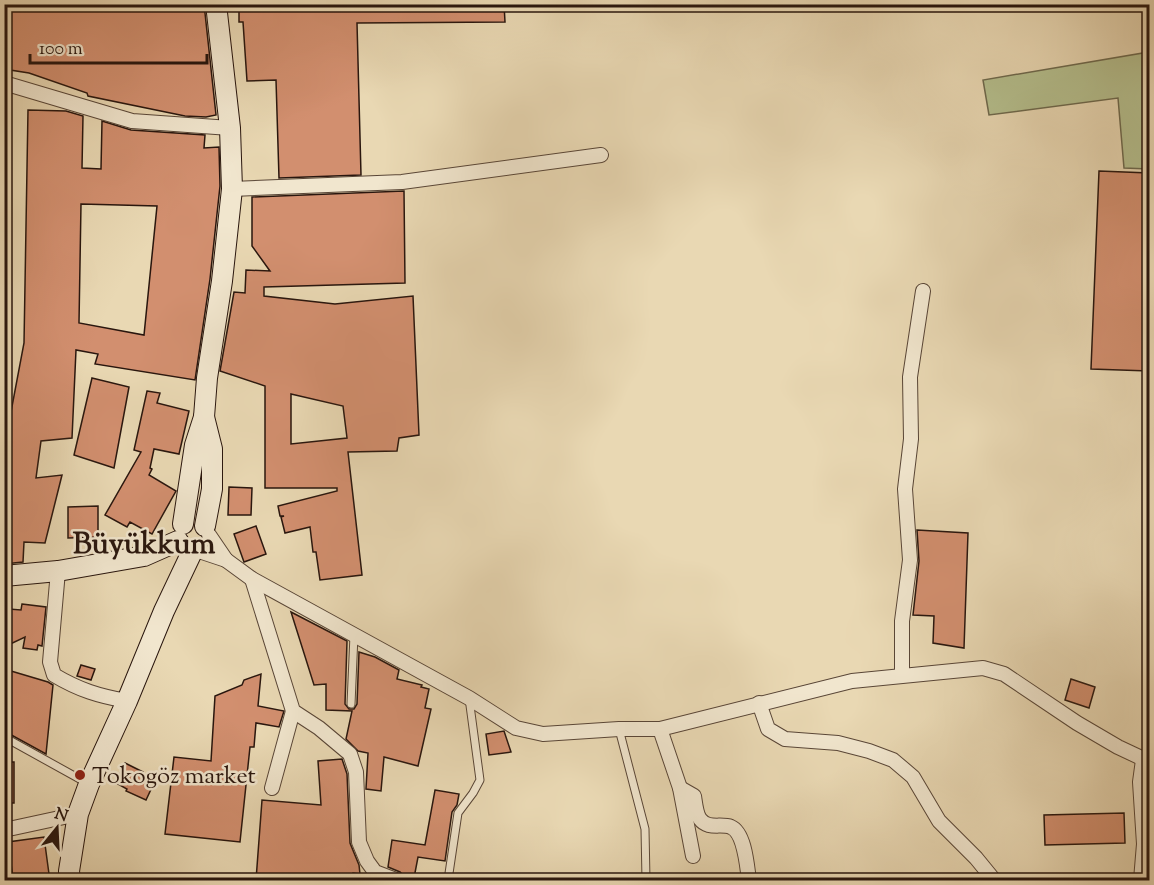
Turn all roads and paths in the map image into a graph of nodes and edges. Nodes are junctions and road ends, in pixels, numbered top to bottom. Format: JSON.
{"nodes":[{"id":1,"x":216,"y":4,"type":"edge"},
{"id":2,"x":4,"y":83,"type":"edge"},
{"id":3,"x":230,"y":128,"type":"junction"},
{"id":4,"x":601,"y":155,"type":"dead end"},
{"id":5,"x":232,"y":189,"type":"junction"},
{"id":6,"x":923,"y":291,"type":"dead end"},
{"id":7,"x":194,"y":538,"type":"junction"},
{"id":8,"x":58,"y":571,"type":"junction"},
{"id":9,"x":4,"y":576,"type":"edge"},
{"id":10,"x":252,"y":579,"type":"junction"},
{"id":11,"x":354,"y":635,"type":"junction"},
{"id":12,"x":902,"y":675,"type":"junction"},
{"id":13,"x":469,"y":698,"type":"junction"},
{"id":14,"x":127,"y":701,"type":"junction"},
{"id":15,"x":759,"y":703,"type":"junction"},
{"id":16,"x":351,"y":704,"type":"dead end"},
{"id":17,"x":293,"y":711,"type":"junction"},
{"id":18,"x":619,"y":729,"type":"junction"},
{"id":19,"x":660,"y":729,"type":"junction"},
{"id":20,"x":4,"y":737,"type":"edge"},
{"id":21,"x":1146,"y":761,"type":"edge"},
{"id":22,"x":89,"y":784,"type":"junction"},
{"id":23,"x":272,"y":788,"type":"dead end"},
{"id":24,"x":680,"y":789,"type":"junction"},
{"id":25,"x":78,"y":814,"type":"junction"},
{"id":26,"x":4,"y":830,"type":"edge"},
{"id":27,"x":693,"y":855,"type":"dead end"},
{"id":28,"x":70,"y":880,"type":"edge"},
{"id":29,"x":396,"y":880,"type":"edge"},
{"id":30,"x":448,"y":880,"type":"edge"},
{"id":31,"x":646,"y":880,"type":"edge"},
{"id":32,"x":749,"y":880,"type":"edge"},
{"id":33,"x":994,"y":880,"type":"edge"},
{"id":34,"x":1142,"y":880,"type":"edge"}],
"edges":[{"from":1,"to":3,"type":"street"},
{"from":2,"to":3,"type":"street"},
{"from":3,"to":5,"type":"street"},
{"from":4,"to":5,"type":"street"},
{"from":5,"to":7,"type":"street"},
{"from":6,"to":12,"type":"street"},
{"from":7,"to":8,"type":"street"},
{"from":7,"to":10,"type":"street"},
{"from":7,"to":14,"type":"street"},
{"from":8,"to":9,"type":"street"},
{"from":8,"to":14,"type":"street"},
{"from":10,"to":11,"type":"street"},
{"from":10,"to":17,"type":"street"},
{"from":11,"to":13,"type":"street"},
{"from":11,"to":16,"type":"lane"},
{"from":12,"to":15,"type":"street"},
{"from":12,"to":21,"type":"street"},
{"from":13,"to":18,"type":"street"},
{"from":13,"to":30,"type":"lane"},
{"from":14,"to":22,"type":"street"},
{"from":15,"to":19,"type":"street"},
{"from":15,"to":33,"type":"street"},
{"from":17,"to":23,"type":"street"},
{"from":17,"to":29,"type":"street"},
{"from":18,"to":19,"type":"street"},
{"from":18,"to":31,"type":"lane"},
{"from":19,"to":24,"type":"street"},
{"from":20,"to":22,"type":"lane"},
{"from":21,"to":34,"type":"street"},
{"from":22,"to":25,"type":"street"},
{"from":24,"to":27,"type":"street"},
{"from":24,"to":32,"type":"street"},
{"from":25,"to":26,"type":"street"},
{"from":25,"to":28,"type":"street"}]}
